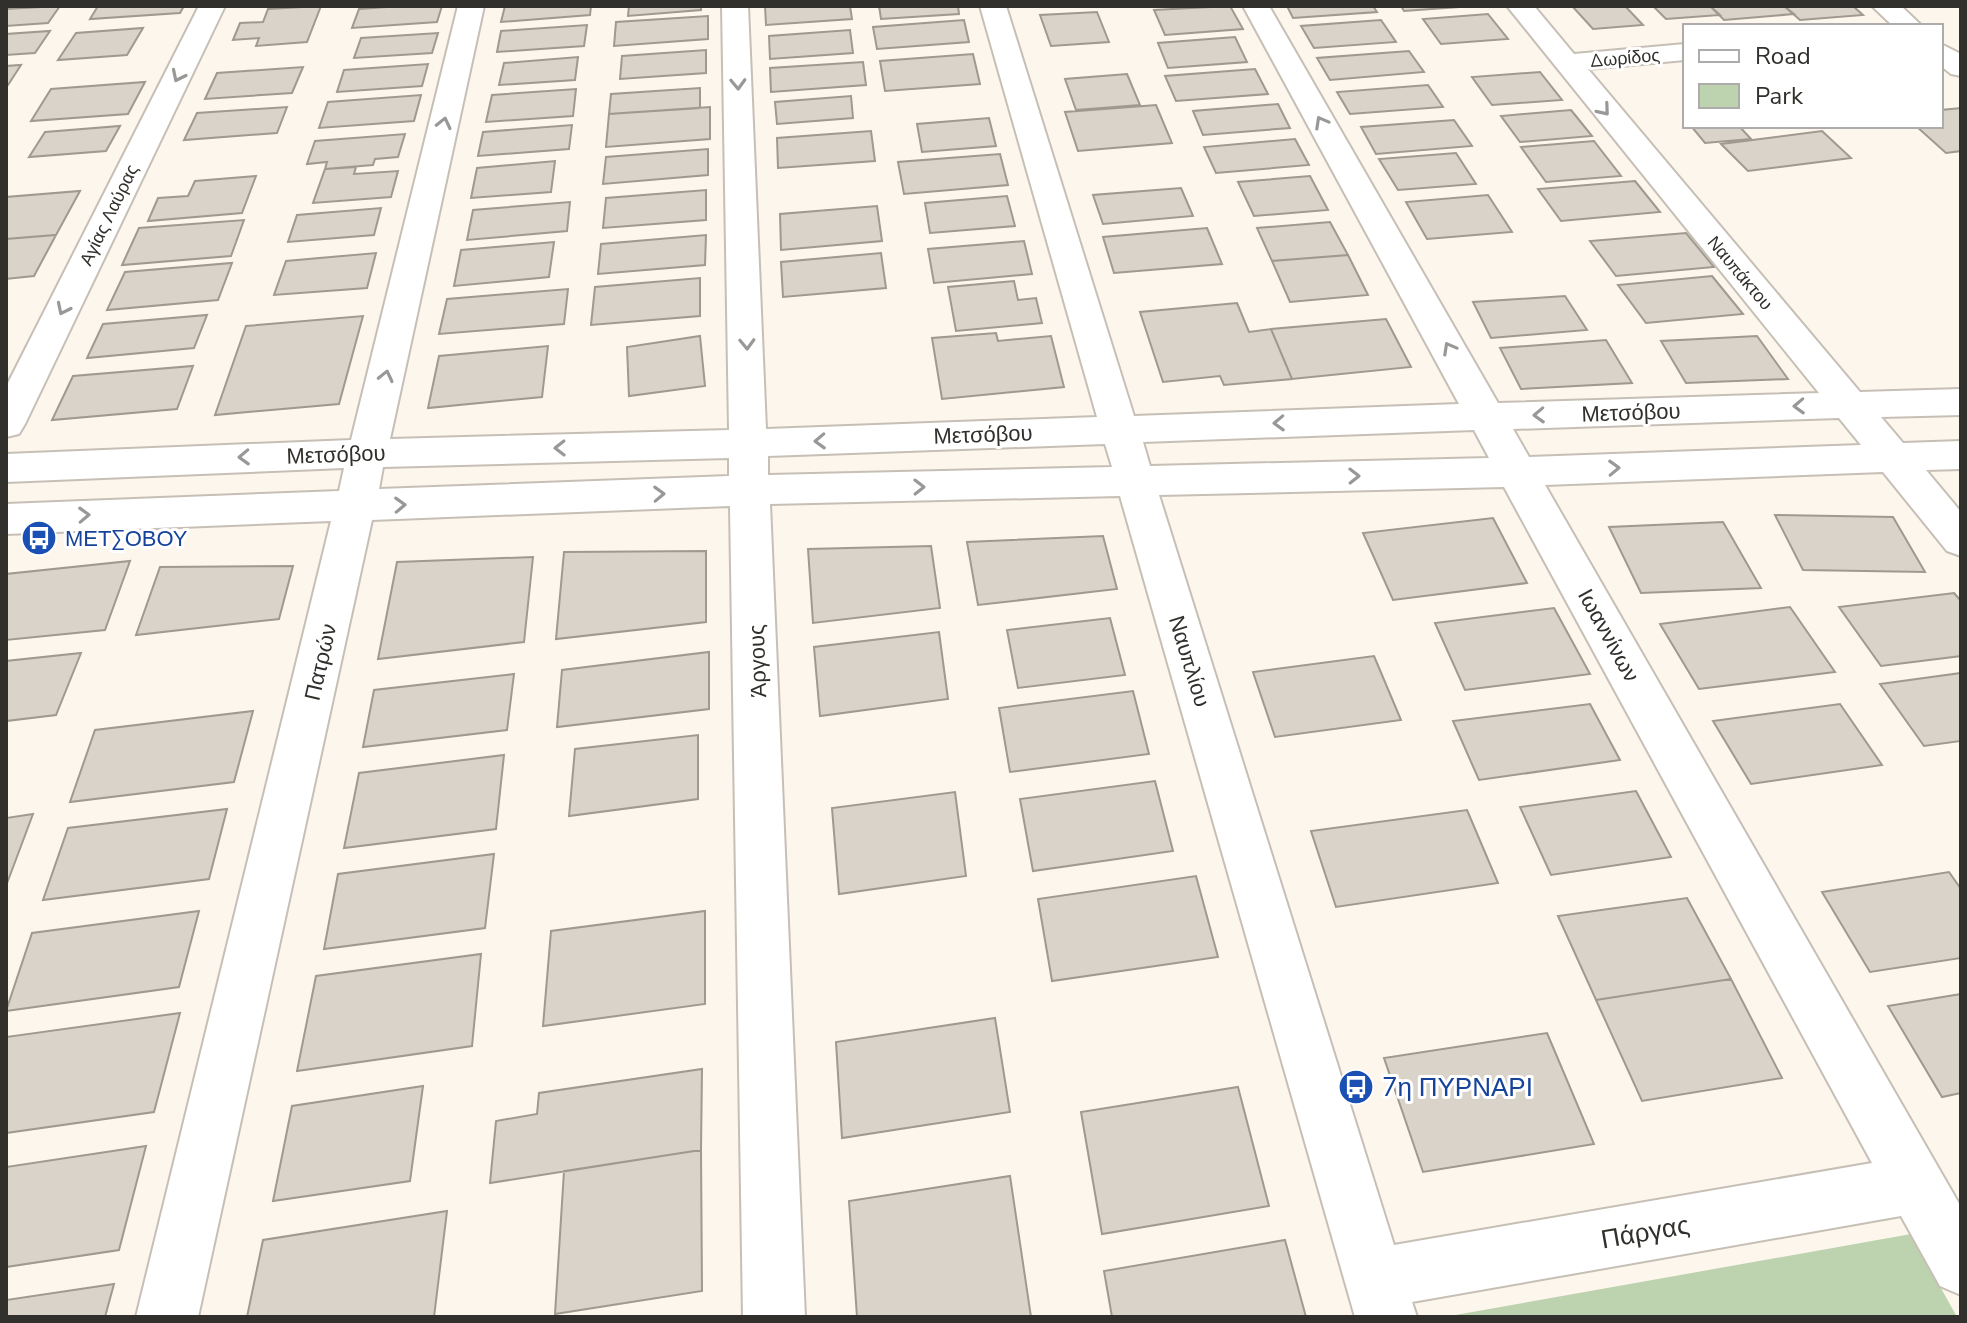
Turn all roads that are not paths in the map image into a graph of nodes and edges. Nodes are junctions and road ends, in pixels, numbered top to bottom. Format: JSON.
{"nodes":[{"id":1,"x":212,"y":6,"type":"edge"},
{"id":2,"x":471,"y":6,"type":"edge"},
{"id":3,"x":735,"y":6,"type":"edge"},
{"id":4,"x":993,"y":6,"type":"edge"},
{"id":5,"x":1256,"y":6,"type":"edge"},
{"id":6,"x":1520,"y":6,"type":"edge"},
{"id":7,"x":1885,"y":6,"type":"edge"},
{"id":8,"x":1907,"y":24,"type":"edge"},
{"id":9,"x":1683,"y":52,"type":"edge"},
{"id":10,"x":1943,"y":54,"type":"edge"},
{"id":11,"x":1566,"y":63,"type":"junction"},
{"id":12,"x":1961,"y":68,"type":"edge"},
{"id":13,"x":1961,"y":402,"type":"edge"},
{"id":14,"x":1849,"y":405,"type":"junction"},
{"id":15,"x":1488,"y":416,"type":"junction"},
{"id":16,"x":6,"y":424,"type":"edge"},
{"id":17,"x":1122,"y":428,"type":"junction"},
{"id":18,"x":369,"y":452,"type":"junction"},
{"id":19,"x":1961,"y":455,"type":"edge"},
{"id":20,"x":1893,"y":458,"type":"junction"},
{"id":21,"x":751,"y":467,"type":"junction"},
{"id":22,"x":6,"y":468,"type":"edge"},
{"id":23,"x":1518,"y":472,"type":"junction"},
{"id":24,"x":1137,"y":482,"type":"junction"},
{"id":25,"x":356,"y":507,"type":"junction"},
{"id":26,"x":6,"y":519,"type":"edge"},
{"id":27,"x":1961,"y":540,"type":"edge"},
{"id":28,"x":1916,"y":1184,"type":"junction"},
{"id":29,"x":1961,"y":1265,"type":"edge"},
{"id":30,"x":1380,"y":1298,"type":"edge"},
{"id":31,"x":167,"y":1317,"type":"edge"},
{"id":32,"x":774,"y":1317,"type":"edge"}],
"edges":[{"from":1,"to":16,"type":"street","name":"Αγίας Λαύρας","one_way":true},
{"from":18,"to":2,"type":"street","name":"Πατρών","one_way":true},
{"from":3,"to":21,"type":"street","name":"Άργους","one_way":true},
{"from":4,"to":17,"type":"street","name":"Ναυπλίου"},
{"from":15,"to":5,"type":"street","name":"Ιωαννίνων","one_way":true},
{"from":6,"to":11,"type":"street","name":"Ναυπάκτου"},
{"from":7,"to":8,"type":"street"},
{"from":9,"to":11,"type":"street","name":"Δωρίδος"},
{"from":10,"to":12,"type":"street"},
{"from":11,"to":14,"type":"street","name":"Ναυπάκτου","one_way":true},
{"from":13,"to":14,"type":"street","name":"Μετσόβου"},
{"from":14,"to":15,"type":"street","name":"Μετσόβου","one_way":true},
{"from":14,"to":20,"type":"street","name":"Ναυπάκτου"},
{"from":15,"to":17,"type":"street","name":"Μετσόβου","one_way":true},
{"from":15,"to":23,"type":"street","name":"Ιωαννίνων"},
{"from":17,"to":21,"type":"street","name":"Μετσόβου","one_way":true},
{"from":17,"to":24,"type":"street","name":"Ναυπλίου"},
{"from":21,"to":18,"type":"street","name":"Μετσόβου","one_way":true},
{"from":18,"to":22,"type":"street","name":"Μετσόβου","one_way":true},
{"from":18,"to":25,"type":"street","name":"Πατρών"},
{"from":19,"to":20,"type":"street","name":"Μετσόβου"},
{"from":23,"to":20,"type":"street","name":"Μετσόβου","one_way":true},
{"from":20,"to":27,"type":"street","name":"Ναυπάκτου"},
{"from":21,"to":24,"type":"street","name":"Μετσόβου","one_way":true},
{"from":25,"to":21,"type":"street","name":"Μετσόβου","one_way":true},
{"from":21,"to":32,"type":"street","name":"Άργους"},
{"from":24,"to":23,"type":"street","name":"Μετσόβου","one_way":true},
{"from":23,"to":28,"type":"street","name":"Ιωαννίνων"},
{"from":24,"to":30,"type":"street","name":"Ναυπλίου"},
{"from":26,"to":25,"type":"street","name":"Μετσόβου","one_way":true},
{"from":25,"to":31,"type":"street","name":"Πατρών"},
{"from":28,"to":29,"type":"street","name":"Ιωαννίνων"},
{"from":28,"to":30,"type":"street","name":"Πάργας"}]}
